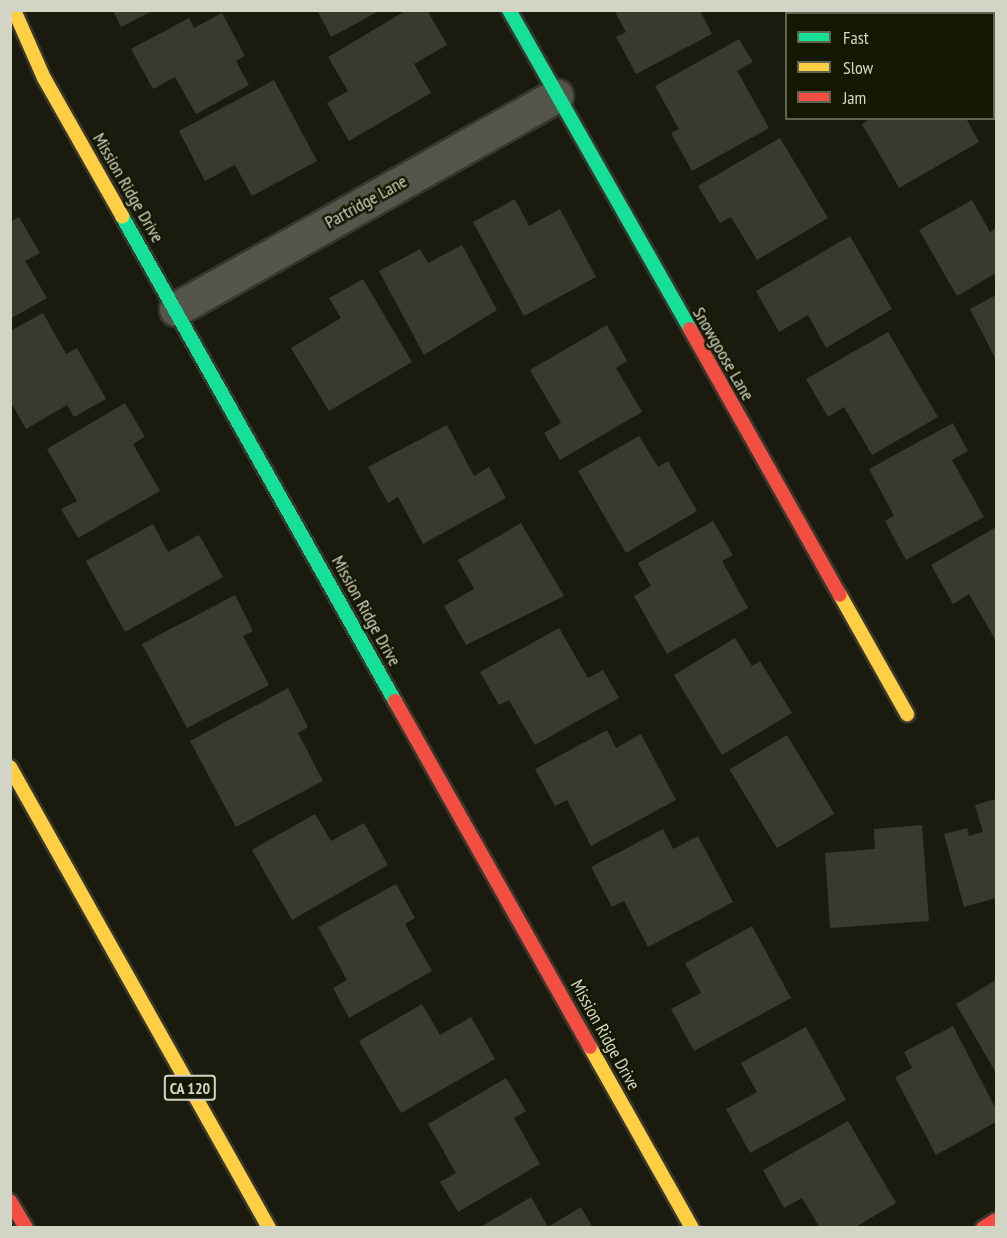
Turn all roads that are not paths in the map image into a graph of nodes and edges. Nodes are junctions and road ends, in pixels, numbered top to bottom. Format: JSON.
{"nodes":[{"id":1,"x":14,"y":10,"type":"edge"},
{"id":2,"x":509,"y":10,"type":"edge"},
{"id":3,"x":556,"y":96,"type":"junction"},
{"id":4,"x":176,"y":309,"type":"junction"},
{"id":5,"x":907,"y":714,"type":"dead end"},
{"id":6,"x":10,"y":767,"type":"edge"},
{"id":7,"x":10,"y":1200,"type":"edge"},
{"id":8,"x":996,"y":1220,"type":"edge"},
{"id":9,"x":26,"y":1227,"type":"edge"},
{"id":10,"x":268,"y":1227,"type":"edge"},
{"id":11,"x":692,"y":1227,"type":"edge"},
{"id":12,"x":983,"y":1227,"type":"edge"}],
"edges":[{"from":1,"to":4,"type":"main road","name":"Mission Ridge Drive"},
{"from":2,"to":3,"type":"main road","name":"Snowgoose Lane"},
{"from":3,"to":4,"type":"street","name":"Partridge Lane"},
{"from":3,"to":5,"type":"main road","name":"Snowgoose Lane"},
{"from":4,"to":11,"type":"main road","name":"Mission Ridge Drive"},
{"from":6,"to":10,"type":"main road","number":"CA 120"},
{"from":7,"to":9,"type":"main road"},
{"from":8,"to":12,"type":"main road"}]}
